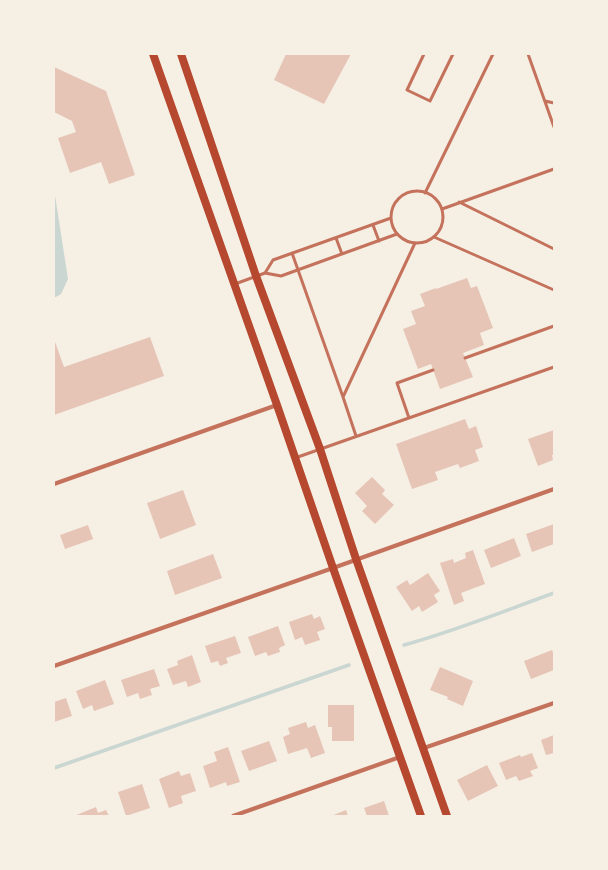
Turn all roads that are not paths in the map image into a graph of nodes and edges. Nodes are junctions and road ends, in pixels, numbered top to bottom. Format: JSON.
{"nodes":[{"id":1,"x":153,"y":54,"type":"edge"},
{"id":2,"x":181,"y":54,"type":"edge"},
{"id":3,"x":424,"y":54,"type":"edge"},
{"id":4,"x":453,"y":54,"type":"edge"},
{"id":5,"x":493,"y":54,"type":"edge"},
{"id":6,"x":528,"y":54,"type":"edge"},
{"id":7,"x":545,"y":101,"type":"junction"},
{"id":8,"x":554,"y":103,"type":"edge"},
{"id":9,"x":554,"y":127,"type":"edge"},
{"id":10,"x":554,"y":169,"type":"edge"},
{"id":11,"x":426,"y":193,"type":"junction"},
{"id":12,"x":459,"y":202,"type":"junction"},
{"id":13,"x":442,"y":209,"type":"junction"},
{"id":14,"x":391,"y":218,"type":"junction"},
{"id":15,"x":373,"y":225,"type":"junction"},
{"id":16,"x":397,"y":234,"type":"junction"},
{"id":17,"x":434,"y":236,"type":"junction"},
{"id":18,"x":336,"y":238,"type":"junction"},
{"id":19,"x":379,"y":241,"type":"junction"},
{"id":20,"x":415,"y":243,"type":"junction"},
{"id":21,"x":554,"y":249,"type":"edge"},
{"id":22,"x":292,"y":253,"type":"junction"},
{"id":23,"x":342,"y":254,"type":"junction"},
{"id":24,"x":298,"y":270,"type":"junction"},
{"id":25,"x":265,"y":273,"type":"junction"},
{"id":26,"x":256,"y":276,"type":"junction"},
{"id":27,"x":235,"y":284,"type":"junction"},
{"id":28,"x":554,"y":290,"type":"edge"},
{"id":29,"x":554,"y":326,"type":"edge"},
{"id":30,"x":466,"y":358,"type":"dead end"},
{"id":31,"x":554,"y":367,"type":"edge"},
{"id":32,"x":433,"y":370,"type":"dead end"},
{"id":33,"x":343,"y":397,"type":"junction"},
{"id":34,"x":277,"y":405,"type":"junction"},
{"id":35,"x":409,"y":418,"type":"junction"},
{"id":36,"x":356,"y":436,"type":"junction"},
{"id":37,"x":320,"y":449,"type":"junction"},
{"id":38,"x":295,"y":458,"type":"junction"},
{"id":39,"x":54,"y":484,"type":"edge"},
{"id":40,"x":554,"y":489,"type":"edge"},
{"id":41,"x":356,"y":559,"type":"junction"},
{"id":42,"x":333,"y":568,"type":"junction"},
{"id":43,"x":54,"y":666,"type":"edge"},
{"id":44,"x":554,"y":703,"type":"edge"},
{"id":45,"x":424,"y":748,"type":"junction"},
{"id":46,"x":400,"y":757,"type":"junction"},
{"id":47,"x":233,"y":816,"type":"edge"},
{"id":48,"x":421,"y":816,"type":"edge"},
{"id":49,"x":447,"y":816,"type":"edge"}],
"edges":[{"from":1,"to":27,"type":"main road"},
{"from":2,"to":26,"type":"main road"},
{"from":3,"to":4,"type":"lane"},
{"from":5,"to":11,"type":"lane"},
{"from":6,"to":7,"type":"lane"},
{"from":7,"to":8,"type":"lane"},
{"from":7,"to":9,"type":"lane"},
{"from":10,"to":12,"type":"lane"},
{"from":11,"to":13,"type":"lane"},
{"from":11,"to":14,"type":"lane"},
{"from":12,"to":13,"type":"lane"},
{"from":12,"to":21,"type":"lane"},
{"from":13,"to":17,"type":"lane"},
{"from":14,"to":15,"type":"lane"},
{"from":14,"to":16,"type":"lane"},
{"from":15,"to":18,"type":"lane"},
{"from":15,"to":19,"type":"lane"},
{"from":16,"to":19,"type":"lane"},
{"from":16,"to":20,"type":"lane"},
{"from":17,"to":20,"type":"lane"},
{"from":17,"to":28,"type":"lane"},
{"from":18,"to":22,"type":"lane"},
{"from":18,"to":23,"type":"lane"},
{"from":19,"to":23,"type":"lane"},
{"from":20,"to":33,"type":"lane"},
{"from":22,"to":24,"type":"lane"},
{"from":22,"to":25,"type":"lane"},
{"from":23,"to":24,"type":"lane"},
{"from":24,"to":25,"type":"lane"},
{"from":24,"to":33,"type":"lane"},
{"from":25,"to":26,"type":"lane"},
{"from":26,"to":27,"type":"lane"},
{"from":26,"to":37,"type":"main road"},
{"from":27,"to":34,"type":"main road"},
{"from":29,"to":30,"type":"lane"},
{"from":31,"to":35,"type":"lane"},
{"from":32,"to":35,"type":"lane"},
{"from":33,"to":36,"type":"lane"},
{"from":34,"to":38,"type":"main road"},
{"from":34,"to":39,"type":"street"},
{"from":35,"to":36,"type":"lane"},
{"from":36,"to":37,"type":"lane"},
{"from":37,"to":38,"type":"lane"},
{"from":37,"to":41,"type":"main road"},
{"from":38,"to":42,"type":"main road"},
{"from":40,"to":41,"type":"street"},
{"from":41,"to":42,"type":"street"},
{"from":41,"to":45,"type":"main road"},
{"from":42,"to":43,"type":"street"},
{"from":42,"to":46,"type":"main road"},
{"from":44,"to":45,"type":"street"},
{"from":45,"to":49,"type":"main road"},
{"from":46,"to":47,"type":"street"},
{"from":46,"to":48,"type":"main road"}]}
